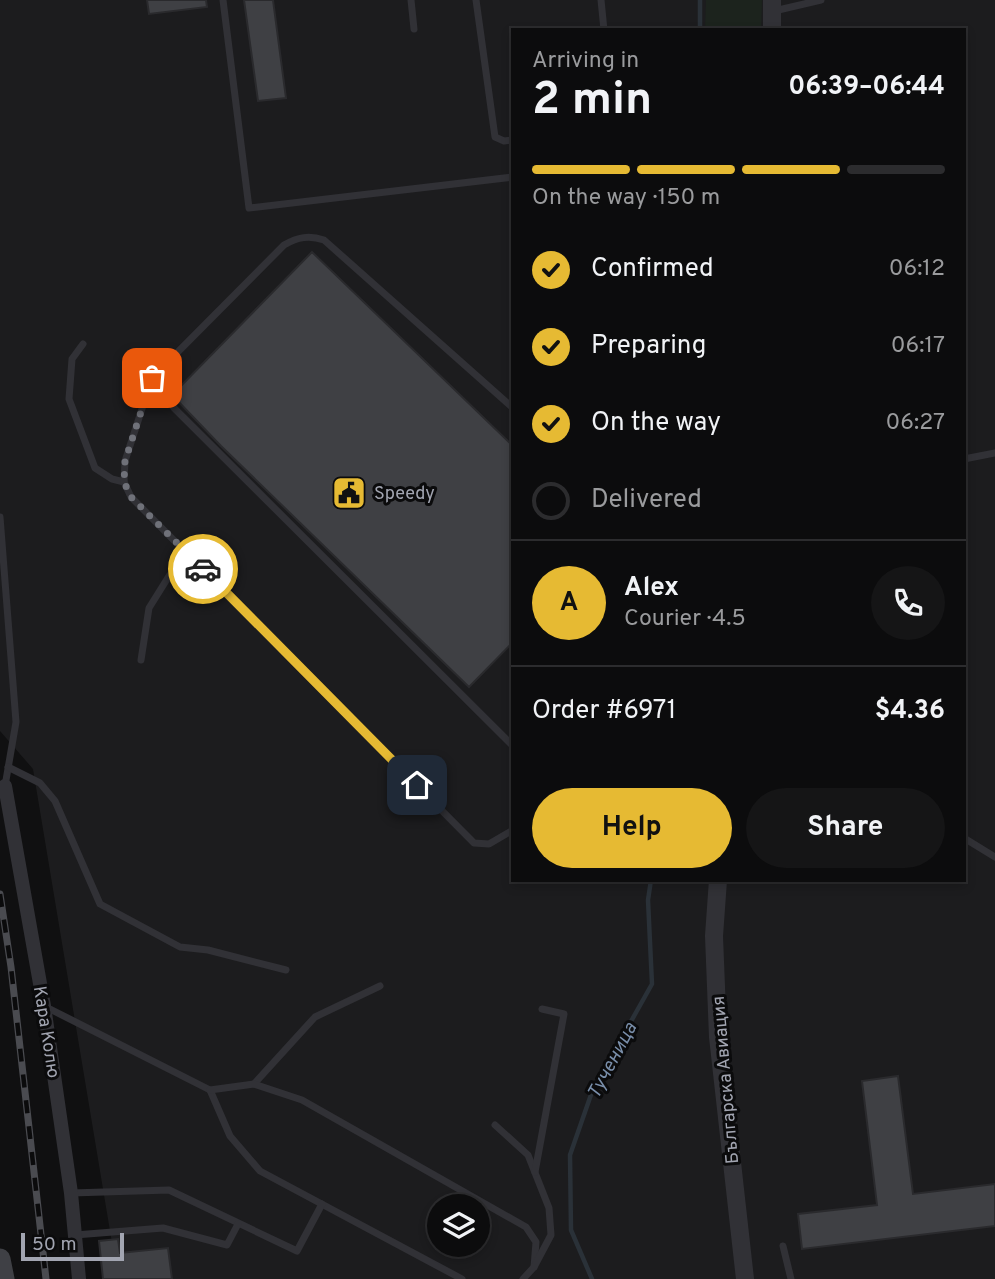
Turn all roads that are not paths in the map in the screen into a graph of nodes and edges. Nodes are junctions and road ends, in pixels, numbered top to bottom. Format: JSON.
{"nodes":[{"id":1,"x":223,"y":0,"type":"edge"},
{"id":2,"x":411,"y":0,"type":"edge"},
{"id":3,"x":475,"y":0,"type":"edge"},
{"id":4,"x":601,"y":0,"type":"edge"},
{"id":5,"x":821,"y":0,"type":"edge"},
{"id":6,"x":772,"y":14,"type":"edge"},
{"id":7,"x":604,"y":28,"type":"edge"},
{"id":8,"x":414,"y":29,"type":"dead end"},
{"id":9,"x":511,"y":140,"type":"edge"},
{"id":10,"x":511,"y":177,"type":"edge"},
{"id":11,"x":83,"y":344,"type":"dead end"},
{"id":12,"x":152,"y":378,"type":"junction"},
{"id":13,"x":511,"y":406,"type":"edge"},
{"id":14,"x":995,"y":453,"type":"edge"},
{"id":15,"x":966,"y":458,"type":"edge"},
{"id":16,"x":124,"y":482,"type":"junction"},
{"id":17,"x":0,"y":517,"type":"edge"},
{"id":18,"x":188,"y":555,"type":"junction"},
{"id":19,"x":141,"y":660,"type":"dead end"},
{"id":20,"x":511,"y":744,"type":"edge"},
{"id":21,"x":8,"y":767,"type":"junction"},
{"id":22,"x":5,"y":786,"type":"joint"},
{"id":23,"x":511,"y":831,"type":"edge"},
{"id":24,"x":966,"y":839,"type":"edge"},
{"id":25,"x":995,"y":857,"type":"edge"},
{"id":26,"x":718,"y":882,"type":"edge"},
{"id":27,"x":286,"y":970,"type":"dead end"},
{"id":28,"x":380,"y":986,"type":"dead end"},
{"id":29,"x":44,"y":1006,"type":"junction"},
{"id":30,"x":542,"y":1009,"type":"dead end"},
{"id":31,"x":254,"y":1084,"type":"junction"},
{"id":32,"x":209,"y":1090,"type":"junction"},
{"id":33,"x":495,"y":1125,"type":"dead end"},
{"id":34,"x":535,"y":1172,"type":"junction"},
{"id":35,"x":71,"y":1193,"type":"junction"},
{"id":36,"x":322,"y":1204,"type":"junction"},
{"id":37,"x":238,"y":1224,"type":"junction"},
{"id":38,"x":75,"y":1235,"type":"junction"},
{"id":39,"x":783,"y":1246,"type":"dead end"},
{"id":40,"x":0,"y":1259,"type":"edge"},
{"id":41,"x":534,"y":1267,"type":"junction"},
{"id":42,"x":4,"y":1279,"type":"edge"},
{"id":43,"x":79,"y":1279,"type":"edge"},
{"id":44,"x":462,"y":1279,"type":"edge"},
{"id":45,"x":523,"y":1279,"type":"edge"},
{"id":46,"x":745,"y":1279,"type":"edge"},
{"id":47,"x":791,"y":1279,"type":"edge"}],
"edges":[{"from":1,"to":10,"type":"lane"},
{"from":2,"to":8,"type":"lane"},
{"from":3,"to":9,"type":"lane"},
{"from":4,"to":7,"type":"lane"},
{"from":5,"to":6,"type":"lane"},
{"from":11,"to":16,"type":"lane"},
{"from":12,"to":13,"type":"lane"},
{"from":12,"to":16,"type":"lane"},
{"from":12,"to":20,"type":"lane"},
{"from":14,"to":15,"type":"lane"},
{"from":16,"to":18,"type":"lane"},
{"from":17,"to":21,"type":"lane"},
{"from":18,"to":19,"type":"lane"},
{"from":18,"to":23,"type":"lane"},
{"from":21,"to":22,"type":"lane"},
{"from":21,"to":27,"type":"lane"},
{"from":22,"to":29,"type":"street","name":"Кара Колю"},
{"from":24,"to":25,"type":"lane"},
{"from":26,"to":46,"type":"street","name":"Българска Авиация"},
{"from":28,"to":31,"type":"lane"},
{"from":29,"to":32,"type":"lane"},
{"from":29,"to":35,"type":"street","name":"Кара Колю"},
{"from":30,"to":34,"type":"lane"},
{"from":31,"to":32,"type":"lane"},
{"from":31,"to":41,"type":"lane"},
{"from":32,"to":36,"type":"lane"},
{"from":33,"to":34,"type":"lane"},
{"from":34,"to":41,"type":"lane"},
{"from":35,"to":37,"type":"lane"},
{"from":35,"to":38,"type":"street","name":"Кара Колю"},
{"from":36,"to":37,"type":"lane"},
{"from":36,"to":44,"type":"lane"},
{"from":37,"to":38,"type":"lane"},
{"from":38,"to":43,"type":"street","name":"Кара Колю"},
{"from":39,"to":47,"type":"lane"},
{"from":40,"to":42,"type":"main road"},
{"from":41,"to":45,"type":"lane"}]}
